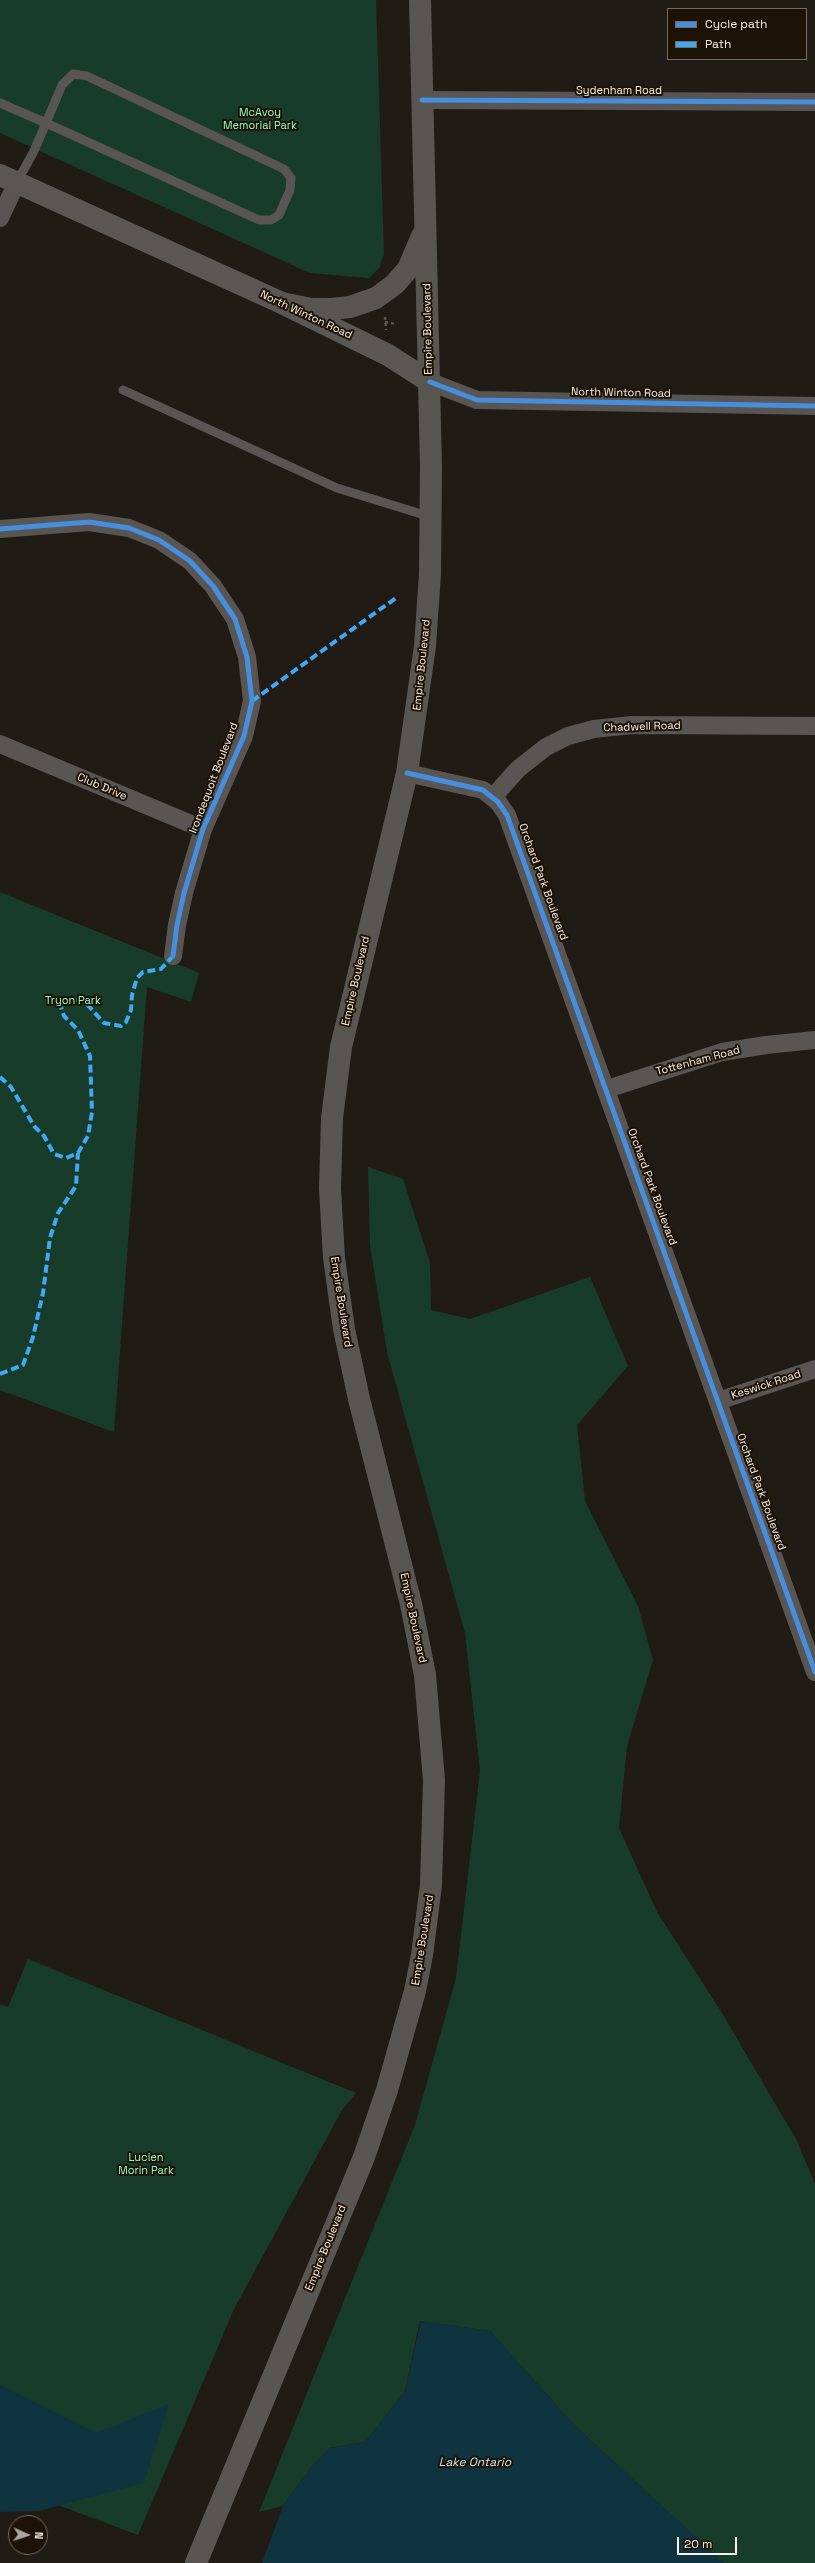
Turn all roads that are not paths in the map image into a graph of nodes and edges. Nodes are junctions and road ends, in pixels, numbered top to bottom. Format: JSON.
{"nodes":[{"id":1,"x":420,"y":0,"type":"edge"},
{"id":2,"x":422,"y":100,"type":"junction"},
{"id":3,"x":815,"y":102,"type":"edge"},
{"id":4,"x":0,"y":103,"type":"edge"},
{"id":5,"x":46,"y":123,"type":"junction"},
{"id":6,"x":8,"y":179,"type":"edge"},
{"id":7,"x":0,"y":218,"type":"edge"},
{"id":8,"x":425,"y":219,"type":"junction"},
{"id":9,"x":282,"y":303,"type":"junction"},
{"id":10,"x":430,"y":382,"type":"junction"},
{"id":11,"x":123,"y":390,"type":"dead end"},
{"id":12,"x":815,"y":406,"type":"edge"},
{"id":13,"x":431,"y":517,"type":"junction"},
{"id":14,"x":0,"y":529,"type":"edge"},
{"id":15,"x":815,"y":726,"type":"edge"},
{"id":16,"x":0,"y":744,"type":"edge"},
{"id":17,"x":407,"y":773,"type":"junction"},
{"id":18,"x":493,"y":797,"type":"junction"},
{"id":19,"x":203,"y":830,"type":"junction"},
{"id":20,"x":173,"y":956,"type":"dead end"},
{"id":21,"x":815,"y":1040,"type":"edge"},
{"id":22,"x":607,"y":1089,"type":"junction"},
{"id":23,"x":815,"y":1369,"type":"edge"},
{"id":24,"x":718,"y":1401,"type":"junction"},
{"id":25,"x":815,"y":1672,"type":"edge"},
{"id":26,"x":196,"y":2563,"type":"edge"}],
"edges":[{"from":1,"to":2,"type":"main road","name":"Empire Boulevard"},
{"from":2,"to":3,"type":"street","name":"Sydenham Road"},
{"from":2,"to":8,"type":"main road","name":"Empire Boulevard"},
{"from":4,"to":5,"type":"lane"},
{"from":5,"to":5,"type":"lane"},
{"from":5,"to":6,"type":"lane"},
{"from":6,"to":7,"type":"street"},
{"from":6,"to":9,"type":"main road","name":"North Winton Road"},
{"from":8,"to":9,"type":"main road"},
{"from":8,"to":10,"type":"main road","name":"Empire Boulevard"},
{"from":9,"to":10,"type":"main road","name":"North Winton Road"},
{"from":10,"to":12,"type":"street","name":"North Winton Road"},
{"from":10,"to":13,"type":"main road","name":"Empire Boulevard"},
{"from":11,"to":13,"type":"lane"},
{"from":13,"to":17,"type":"main road","name":"Empire Boulevard"},
{"from":14,"to":19,"type":"street","name":"Irondequoit Boulevard"},
{"from":15,"to":18,"type":"street","name":"Chadwell Road"},
{"from":16,"to":19,"type":"street","name":"Club Drive"},
{"from":17,"to":18,"type":"street","name":"Orchard Park Boulevard"},
{"from":17,"to":26,"type":"main road","name":"Empire Boulevard"},
{"from":18,"to":22,"type":"street","name":"Orchard Park Boulevard"},
{"from":19,"to":20,"type":"street","name":"Irondequoit Boulevard"},
{"from":21,"to":22,"type":"street","name":"Tottenham Road"},
{"from":22,"to":24,"type":"street","name":"Orchard Park Boulevard"},
{"from":23,"to":24,"type":"street","name":"Keswick Road"},
{"from":24,"to":25,"type":"street","name":"Orchard Park Boulevard"}]}
